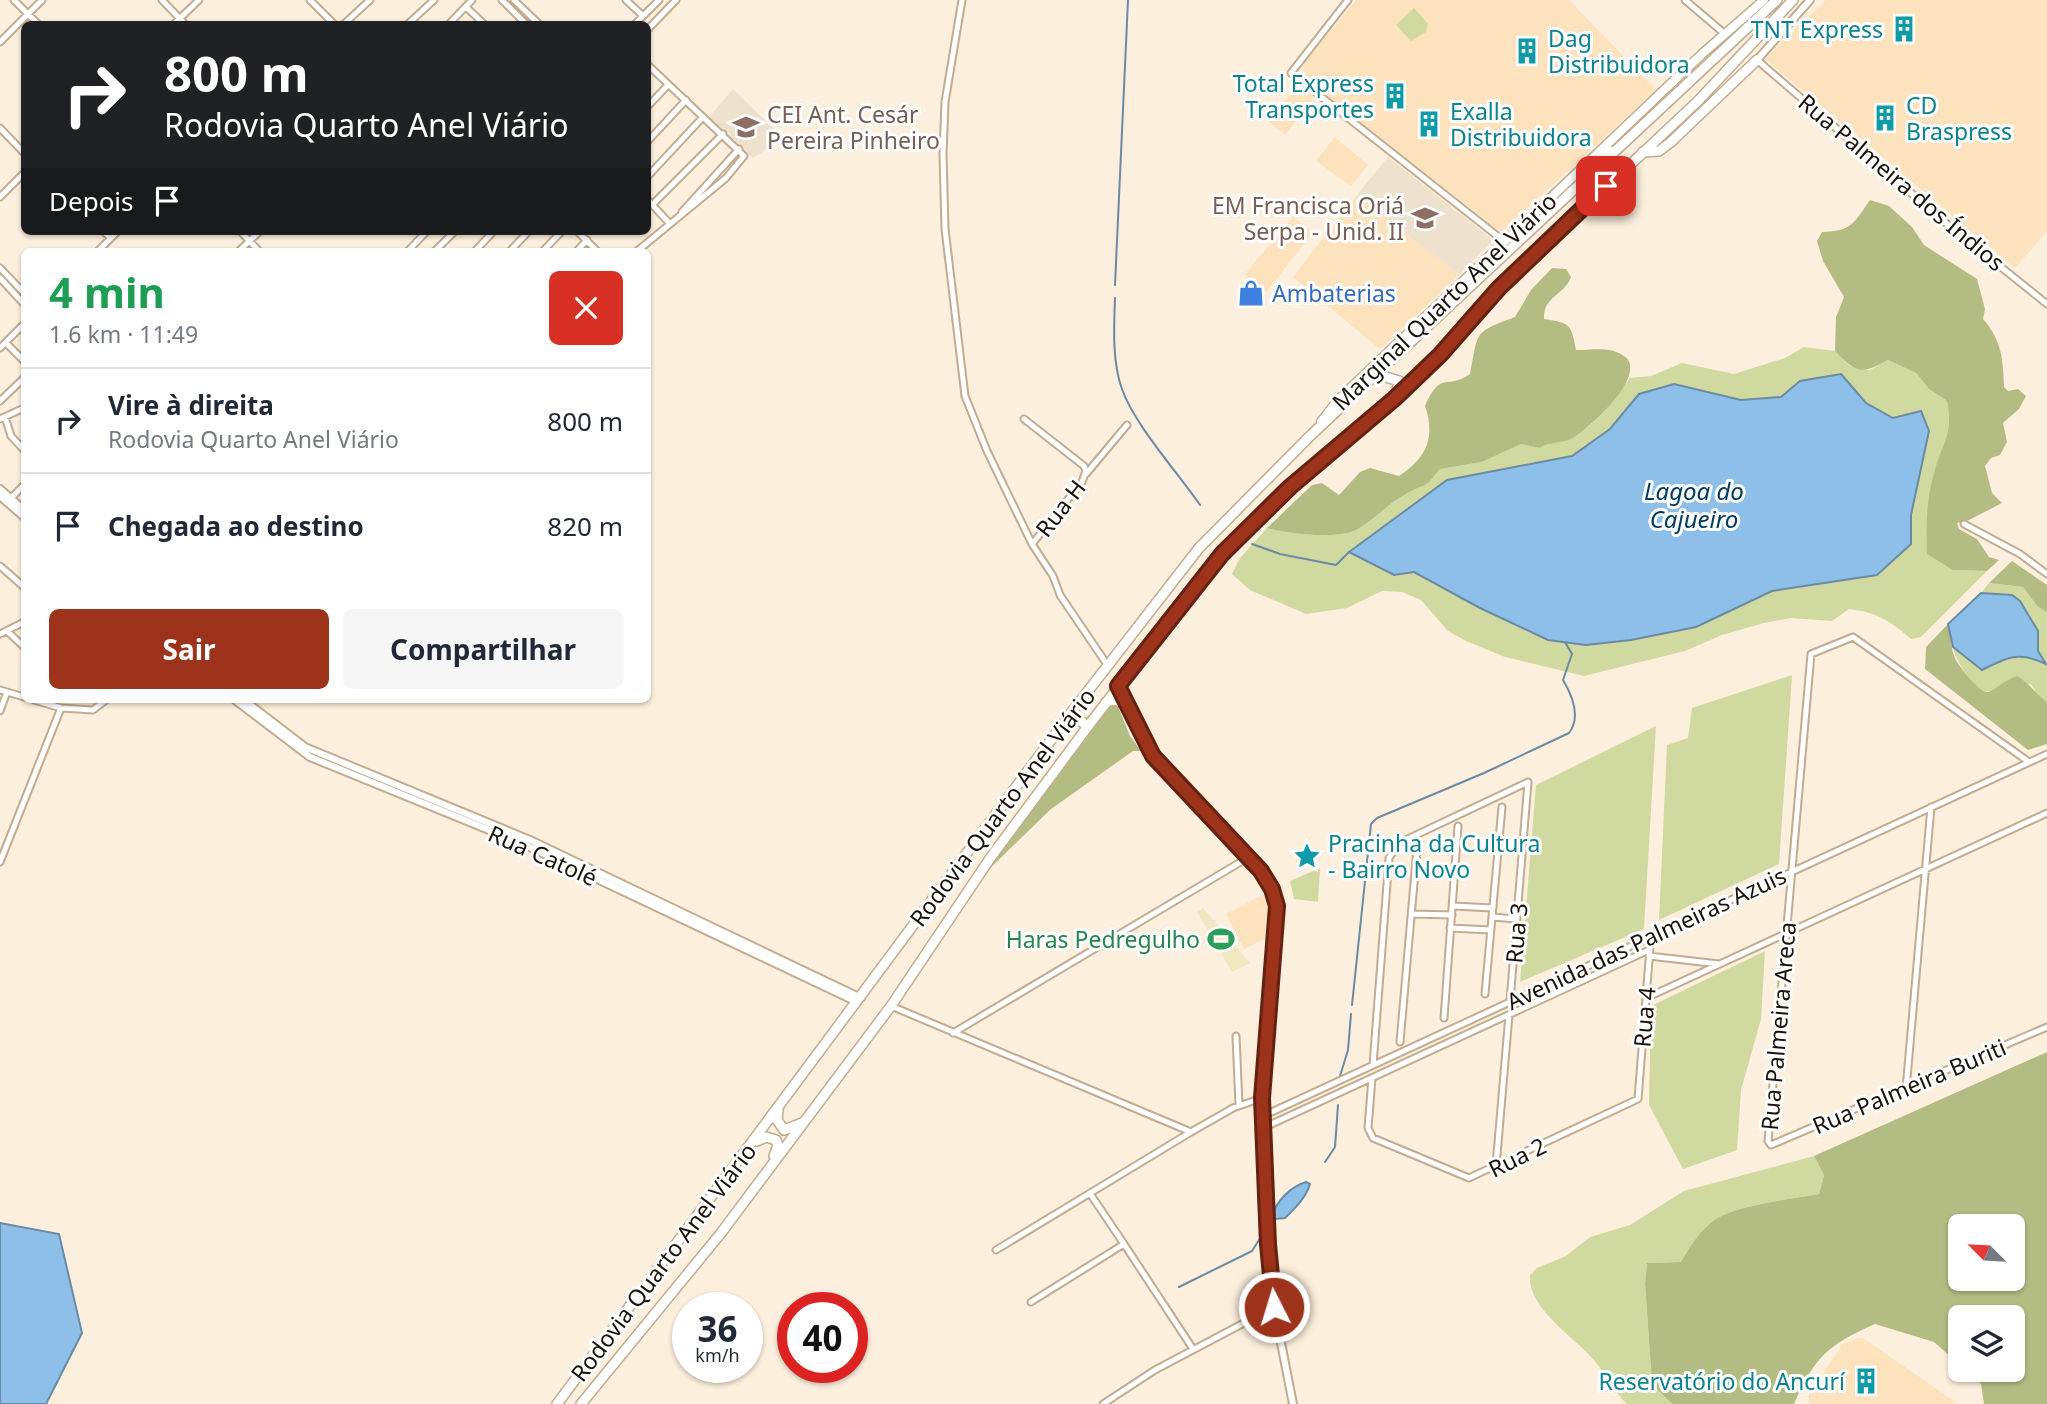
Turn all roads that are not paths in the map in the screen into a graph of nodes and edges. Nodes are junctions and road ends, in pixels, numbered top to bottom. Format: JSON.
{"nodes":[{"id":1,"x":14,"y":0,"type":"edge"},
{"id":2,"x":42,"y":0,"type":"edge"},
{"id":3,"x":162,"y":0,"type":"edge"},
{"id":4,"x":199,"y":0,"type":"edge"},
{"id":5,"x":310,"y":0,"type":"edge"},
{"id":6,"x":370,"y":0,"type":"edge"},
{"id":7,"x":434,"y":0,"type":"edge"},
{"id":8,"x":472,"y":0,"type":"edge"},
{"id":9,"x":502,"y":0,"type":"edge"},
{"id":10,"x":514,"y":0,"type":"edge"},
{"id":11,"x":626,"y":0,"type":"edge"},
{"id":12,"x":659,"y":0,"type":"edge"},
{"id":13,"x":676,"y":0,"type":"edge"},
{"id":14,"x":962,"y":0,"type":"edge"},
{"id":15,"x":1348,"y":0,"type":"edge"},
{"id":16,"x":1685,"y":0,"type":"edge"},
{"id":17,"x":1764,"y":0,"type":"edge"},
{"id":18,"x":1777,"y":0,"type":"edge"},
{"id":19,"x":1793,"y":0,"type":"edge"},
{"id":20,"x":1810,"y":0,"type":"edge"},
{"id":21,"x":466,"y":7,"type":"junction"},
{"id":22,"x":27,"y":14,"type":"junction"},
{"id":23,"x":643,"y":16,"type":"junction"},
{"id":24,"x":180,"y":19,"type":"junction"},
{"id":25,"x":35,"y":21,"type":"edge"},
{"id":26,"x":178,"y":21,"type":"edge"},
{"id":27,"x":182,"y":21,"type":"edge"},
{"id":28,"x":328,"y":21,"type":"edge"},
{"id":29,"x":347,"y":21,"type":"edge"},
{"id":30,"x":411,"y":21,"type":"edge"},
{"id":31,"x":453,"y":21,"type":"edge"},
{"id":32,"x":481,"y":21,"type":"edge"},
{"id":33,"x":523,"y":21,"type":"edge"},
{"id":34,"x":536,"y":21,"type":"edge"},
{"id":35,"x":638,"y":21,"type":"edge"},
{"id":36,"x":651,"y":26,"type":"edge"},
{"id":37,"x":1725,"y":34,"type":"junction"},
{"id":38,"x":0,"y":42,"type":"edge"},
{"id":39,"x":1733,"y":42,"type":"junction"},
{"id":40,"x":1745,"y":52,"type":"junction"},
{"id":41,"x":1757,"y":60,"type":"junction"},
{"id":42,"x":651,"y":70,"type":"edge"},
{"id":43,"x":668,"y":85,"type":"junction"},
{"id":44,"x":686,"y":100,"type":"junction"},
{"id":45,"x":651,"y":103,"type":"edge"},
{"id":46,"x":703,"y":117,"type":"junction"},
{"id":47,"x":0,"y":128,"type":"edge"},
{"id":48,"x":723,"y":134,"type":"junction"},
{"id":49,"x":651,"y":138,"type":"edge"},
{"id":50,"x":1624,"y":143,"type":"junction"},
{"id":51,"x":739,"y":149,"type":"junction"},
{"id":52,"x":21,"y":150,"type":"edge"},
{"id":53,"x":1643,"y":152,"type":"junction"},
{"id":54,"x":1584,"y":166,"type":"junction"},
{"id":55,"x":651,"y":173,"type":"edge"},
{"id":56,"x":21,"y":176,"type":"edge"},
{"id":57,"x":0,"y":197,"type":"edge"},
{"id":58,"x":651,"y":201,"type":"edge"},
{"id":59,"x":651,"y":203,"type":"edge"},
{"id":60,"x":679,"y":217,"type":"junction"},
{"id":61,"x":670,"y":224,"type":"junction"},
{"id":62,"x":108,"y":235,"type":"edge"},
{"id":63,"x":114,"y":235,"type":"edge"},
{"id":64,"x":244,"y":235,"type":"edge"},
{"id":65,"x":256,"y":235,"type":"edge"},
{"id":66,"x":423,"y":235,"type":"edge"},
{"id":67,"x":451,"y":235,"type":"edge"},
{"id":68,"x":490,"y":235,"type":"edge"},
{"id":69,"x":525,"y":235,"type":"edge"},
{"id":70,"x":558,"y":235,"type":"edge"},
{"id":71,"x":581,"y":235,"type":"edge"},
{"id":72,"x":111,"y":238,"type":"junction"},
{"id":73,"x":587,"y":240,"type":"junction"},
{"id":74,"x":249,"y":241,"type":"junction"},
{"id":75,"x":1504,"y":242,"type":"junction"},
{"id":76,"x":101,"y":248,"type":"edge"},
{"id":77,"x":242,"y":248,"type":"edge"},
{"id":78,"x":256,"y":248,"type":"edge"},
{"id":79,"x":411,"y":248,"type":"edge"},
{"id":80,"x":438,"y":248,"type":"edge"},
{"id":81,"x":478,"y":248,"type":"edge"},
{"id":82,"x":513,"y":248,"type":"edge"},
{"id":83,"x":546,"y":248,"type":"edge"},
{"id":84,"x":580,"y":248,"type":"edge"},
{"id":85,"x":594,"y":248,"type":"edge"},
{"id":86,"x":641,"y":248,"type":"edge"},
{"id":87,"x":0,"y":268,"type":"edge"},
{"id":88,"x":0,"y":278,"type":"edge"},
{"id":89,"x":21,"y":290,"type":"edge"},
{"id":90,"x":21,"y":300,"type":"edge"},
{"id":91,"x":2047,"y":304,"type":"edge"},
{"id":92,"x":21,"y":327,"type":"edge"},
{"id":93,"x":6,"y":343,"type":"junction"},
{"id":94,"x":0,"y":348,"type":"edge"},
{"id":95,"x":21,"y":358,"type":"edge"},
{"id":96,"x":1376,"y":374,"type":"junction"},
{"id":97,"x":21,"y":381,"type":"edge"},
{"id":98,"x":0,"y":387,"type":"edge"},
{"id":99,"x":7,"y":394,"type":"junction"},
{"id":100,"x":1394,"y":399,"type":"junction"},
{"id":101,"x":0,"y":401,"type":"edge"},
{"id":102,"x":21,"y":409,"type":"edge"},
{"id":103,"x":2,"y":418,"type":"edge"},
{"id":104,"x":1024,"y":419,"type":"dead end"},
{"id":105,"x":1127,"y":425,"type":"dead end"},
{"id":106,"x":1311,"y":435,"type":"junction"},
{"id":107,"x":21,"y":447,"type":"edge"},
{"id":108,"x":1086,"y":474,"type":"junction"},
{"id":109,"x":21,"y":488,"type":"edge"},
{"id":110,"x":0,"y":489,"type":"edge"},
{"id":111,"x":0,"y":495,"type":"edge"},
{"id":112,"x":11,"y":498,"type":"junction"},
{"id":113,"x":21,"y":507,"type":"edge"},
{"id":114,"x":21,"y":514,"type":"edge"},
{"id":115,"x":1964,"y":524,"type":"dead end"},
{"id":116,"x":1032,"y":544,"type":"junction"},
{"id":117,"x":0,"y":566,"type":"edge"},
{"id":118,"x":2047,"y":575,"type":"edge"},
{"id":119,"x":21,"y":584,"type":"edge"},
{"id":120,"x":1144,"y":618,"type":"junction"},
{"id":121,"x":21,"y":624,"type":"edge"},
{"id":122,"x":7,"y":631,"type":"junction"},
{"id":123,"x":1157,"y":633,"type":"junction"},
{"id":124,"x":0,"y":634,"type":"edge"},
{"id":125,"x":21,"y":644,"type":"edge"},
{"id":126,"x":1108,"y":666,"type":"junction"},
{"id":127,"x":1118,"y":686,"type":"junction"},
{"id":128,"x":0,"y":690,"type":"edge"},
{"id":129,"x":7,"y":692,"type":"junction"},
{"id":130,"x":21,"y":696,"type":"edge"},
{"id":131,"x":1106,"y":702,"type":"junction"},
{"id":132,"x":44,"y":703,"type":"edge"},
{"id":133,"x":102,"y":703,"type":"edge"},
{"id":134,"x":238,"y":703,"type":"edge"},
{"id":135,"x":248,"y":703,"type":"edge"},
{"id":136,"x":1127,"y":704,"type":"junction"},
{"id":137,"x":61,"y":708,"type":"junction"},
{"id":138,"x":0,"y":711,"type":"edge"},
{"id":139,"x":1071,"y":713,"type":"junction"},
{"id":140,"x":1087,"y":726,"type":"junction"},
{"id":141,"x":2047,"y":754,"type":"edge"},
{"id":142,"x":2029,"y":762,"type":"junction"},
{"id":143,"x":353,"y":773,"type":"junction"},
{"id":144,"x":1502,"y":807,"type":"dead end"},
{"id":145,"x":1931,"y":807,"type":"junction"},
{"id":146,"x":2047,"y":813,"type":"edge"},
{"id":147,"x":1458,"y":826,"type":"dead end"},
{"id":148,"x":1417,"y":849,"type":"dead end"},
{"id":149,"x":1249,"y":857,"type":"junction"},
{"id":150,"x":0,"y":862,"type":"edge"},
{"id":151,"x":1926,"y":869,"type":"junction"},
{"id":152,"x":1791,"y":871,"type":"junction"},
{"id":153,"x":1453,"y":906,"type":"junction"},
{"id":154,"x":1493,"y":908,"type":"junction"},
{"id":155,"x":1412,"y":914,"type":"junction"},
{"id":156,"x":1452,"y":915,"type":"junction"},
{"id":157,"x":1492,"y":917,"type":"junction"},
{"id":158,"x":1517,"y":919,"type":"junction"},
{"id":159,"x":1450,"y":928,"type":"junction"},
{"id":160,"x":1491,"y":930,"type":"junction"},
{"id":161,"x":1785,"y":934,"type":"junction"},
{"id":162,"x":1651,"y":935,"type":"junction"},
{"id":163,"x":1649,"y":953,"type":"junction"},
{"id":164,"x":1719,"y":965,"type":"junction"},
{"id":165,"x":1485,"y":994,"type":"dead end"},
{"id":166,"x":1646,"y":998,"type":"junction"},
{"id":167,"x":859,"y":1000,"type":"junction"},
{"id":168,"x":1510,"y":1001,"type":"junction"},
{"id":169,"x":891,"y":1006,"type":"junction"},
{"id":170,"x":1509,"y":1015,"type":"junction"},
{"id":171,"x":1444,"y":1018,"type":"dead end"},
{"id":172,"x":2047,"y":1027,"type":"edge"},
{"id":173,"x":953,"y":1033,"type":"junction"},
{"id":174,"x":1236,"y":1037,"type":"dead end"},
{"id":175,"x":1400,"y":1042,"type":"dead end"},
{"id":176,"x":1373,"y":1065,"type":"junction"},
{"id":177,"x":1371,"y":1078,"type":"junction"},
{"id":178,"x":1906,"y":1089,"type":"junction"},
{"id":179,"x":1262,"y":1098,"type":"junction"},
{"id":180,"x":1638,"y":1099,"type":"joint"},
{"id":181,"x":1239,"y":1105,"type":"junction"},
{"id":182,"x":778,"y":1109,"type":"junction"},
{"id":183,"x":1263,"y":1116,"type":"junction"},
{"id":184,"x":806,"y":1120,"type":"junction"},
{"id":185,"x":1263,"y":1128,"type":"junction"},
{"id":186,"x":1191,"y":1132,"type":"junction"},
{"id":187,"x":752,"y":1143,"type":"junction"},
{"id":188,"x":1771,"y":1145,"type":"joint"},
{"id":189,"x":1496,"y":1166,"type":"junction"},
{"id":190,"x":762,"y":1179,"type":"junction"},
{"id":191,"x":1091,"y":1195,"type":"junction"},
{"id":192,"x":1124,"y":1244,"type":"junction"},
{"id":193,"x":996,"y":1250,"type":"dead end"},
{"id":194,"x":1031,"y":1302,"type":"dead end"},
{"id":195,"x":1274,"y":1307,"type":"junction"},
{"id":196,"x":1193,"y":1349,"type":"junction"},
{"id":197,"x":556,"y":1404,"type":"edge"},
{"id":198,"x":580,"y":1404,"type":"edge"},
{"id":199,"x":1103,"y":1404,"type":"edge"},
{"id":200,"x":1293,"y":1404,"type":"edge"}],
"edges":[{"from":1,"to":22,"type":"street"},
{"from":2,"to":22,"type":"street"},
{"from":3,"to":24,"type":"street"},
{"from":4,"to":24,"type":"street"},
{"from":5,"to":28,"type":"street"},
{"from":6,"to":29,"type":"street"},
{"from":7,"to":30,"type":"street"},
{"from":8,"to":21,"type":"street"},
{"from":9,"to":33,"type":"street"},
{"from":10,"to":34,"type":"street"},
{"from":11,"to":23,"type":"street"},
{"from":12,"to":23,"type":"street"},
{"from":13,"to":36,"type":"street"},
{"from":14,"to":116,"type":"street"},
{"from":15,"to":75,"type":"street"},
{"from":16,"to":37,"type":"street"},
{"from":17,"to":37,"type":"main road","name":"Marginal Quarto Anel Viário"},
{"from":18,"to":39,"type":"highway","name":"Rodovia Quarto Anel Viário"},
{"from":19,"to":40,"type":"highway","name":"Rodovia Quarto Anel Viário"},
{"from":20,"to":41,"type":"street"},
{"from":21,"to":31,"type":"street"},
{"from":21,"to":32,"type":"street"},
{"from":22,"to":25,"type":"street"},
{"from":22,"to":38,"type":"street"},
{"from":23,"to":35,"type":"street"},
{"from":24,"to":26,"type":"street"},
{"from":24,"to":27,"type":"street"},
{"from":37,"to":54,"type":"main road","name":"Marginal Quarto Anel Viário"},
{"from":39,"to":40,"type":"highway"},
{"from":39,"to":50,"type":"highway","name":"Rodovia Quarto Anel Viário"},
{"from":40,"to":53,"type":"highway","name":"Rodovia Quarto Anel Viário"},
{"from":41,"to":53,"type":"highway"},
{"from":41,"to":91,"type":"street","name":"Rua Palmeira dos Índios"},
{"from":42,"to":43,"type":"street"},
{"from":43,"to":44,"type":"street"},
{"from":43,"to":45,"type":"street"},
{"from":44,"to":46,"type":"street"},
{"from":44,"to":49,"type":"street"},
{"from":46,"to":48,"type":"street"},
{"from":46,"to":55,"type":"street"},
{"from":47,"to":52,"type":"street"},
{"from":48,"to":51,"type":"street"},
{"from":48,"to":58,"type":"street"},
{"from":50,"to":54,"type":"highway"},
{"from":50,"to":96,"type":"highway","name":"Rodovia Quarto Anel Viário"},
{"from":51,"to":60,"type":"street"},
{"from":51,"to":60,"type":"street"},
{"from":53,"to":100,"type":"highway","name":"Rodovia Quarto Anel Viário"},
{"from":54,"to":75,"type":"main road","name":"Marginal Quarto Anel Viário"},
{"from":56,"to":57,"type":"street"},
{"from":59,"to":61,"type":"street"},
{"from":60,"to":61,"type":"street"},
{"from":61,"to":86,"type":"street"},
{"from":62,"to":72,"type":"street"},
{"from":63,"to":72,"type":"street"},
{"from":64,"to":74,"type":"street"},
{"from":65,"to":74,"type":"street"},
{"from":66,"to":79,"type":"street"},
{"from":67,"to":80,"type":"street"},
{"from":68,"to":81,"type":"street"},
{"from":69,"to":82,"type":"street"},
{"from":70,"to":83,"type":"street"},
{"from":71,"to":73,"type":"street"},
{"from":72,"to":76,"type":"street"},
{"from":73,"to":84,"type":"street"},
{"from":73,"to":85,"type":"street"},
{"from":74,"to":77,"type":"street"},
{"from":74,"to":78,"type":"street"},
{"from":75,"to":106,"type":"main road","name":"Marginal Quarto Anel Viário"},
{"from":87,"to":89,"type":"street"},
{"from":88,"to":90,"type":"street"},
{"from":92,"to":93,"type":"street"},
{"from":93,"to":94,"type":"street"},
{"from":93,"to":95,"type":"street"},
{"from":96,"to":100,"type":"highway"},
{"from":96,"to":106,"type":"highway","name":"Rodovia Quarto Anel Viário"},
{"from":97,"to":99,"type":"street"},
{"from":98,"to":99,"type":"street"},
{"from":99,"to":101,"type":"street"},
{"from":100,"to":123,"type":"highway","name":"Rodovia Quarto Anel Viário"},
{"from":102,"to":103,"type":"street"},
{"from":103,"to":107,"type":"street"},
{"from":104,"to":108,"type":"street","name":"Rua H"},
{"from":105,"to":108,"type":"street"},
{"from":106,"to":120,"type":"highway","name":"Rodovia Quarto Anel Viário"},
{"from":108,"to":116,"type":"street","name":"Rua H"},
{"from":109,"to":112,"type":"street"},
{"from":110,"to":112,"type":"street"},
{"from":111,"to":114,"type":"street"},
{"from":112,"to":113,"type":"street"},
{"from":115,"to":118,"type":"street"},
{"from":116,"to":126,"type":"street"},
{"from":117,"to":119,"type":"street"},
{"from":120,"to":123,"type":"highway"},
{"from":120,"to":126,"type":"highway","name":"Rodovia Quarto Anel Viário"},
{"from":121,"to":122,"type":"street"},
{"from":122,"to":124,"type":"street"},
{"from":122,"to":125,"type":"street"},
{"from":123,"to":127,"type":"highway","name":"Rodovia Quarto Anel Viário"},
{"from":126,"to":139,"type":"highway","name":"Rodovia Quarto Anel Viário"},
{"from":127,"to":131,"type":"highway","name":"Rodovia Quarto Anel Viário"},
{"from":127,"to":136,"type":"street"},
{"from":128,"to":129,"type":"street"},
{"from":129,"to":130,"type":"street"},
{"from":129,"to":138,"type":"street"},
{"from":131,"to":136,"type":"highway"},
{"from":131,"to":140,"type":"highway","name":"Rodovia Quarto Anel Viário"},
{"from":132,"to":137,"type":"street"},
{"from":133,"to":137,"type":"street"},
{"from":134,"to":143,"type":"street","name":"Rua Catolé"},
{"from":135,"to":143,"type":"street","name":"Rua Catolé"},
{"from":136,"to":149,"type":"street"},
{"from":137,"to":150,"type":"street"},
{"from":139,"to":140,"type":"highway"},
{"from":139,"to":167,"type":"highway","name":"Rodovia Quarto Anel Viário"},
{"from":140,"to":169,"type":"highway","name":"Rodovia Quarto Anel Viário"},
{"from":141,"to":142,"type":"street","name":"Avenida das Palmeiras Azuis"},
{"from":142,"to":145,"type":"street","name":"Avenida das Palmeiras Azuis"},
{"from":142,"to":152,"type":"street","name":"Rua Palmeira Areca"},
{"from":143,"to":167,"type":"street","name":"Rua Catolé"},
{"from":144,"to":154,"type":"street"},
{"from":145,"to":151,"type":"street"},
{"from":145,"to":152,"type":"street","name":"Avenida das Palmeiras Azuis"},
{"from":146,"to":151,"type":"street"},
{"from":147,"to":153,"type":"street"},
{"from":148,"to":155,"type":"street"},
{"from":149,"to":173,"type":"street"},
{"from":149,"to":179,"type":"street"},
{"from":151,"to":161,"type":"street"},
{"from":151,"to":178,"type":"street"},
{"from":152,"to":161,"type":"street","name":"Rua Palmeira Areca"},
{"from":152,"to":162,"type":"street","name":"Avenida das Palmeiras Azuis"},
{"from":153,"to":154,"type":"street"},
{"from":153,"to":156,"type":"street"},
{"from":154,"to":157,"type":"street"},
{"from":155,"to":156,"type":"street"},
{"from":155,"to":175,"type":"street"},
{"from":156,"to":159,"type":"street"},
{"from":157,"to":158,"type":"street"},
{"from":157,"to":160,"type":"street"},
{"from":158,"to":168,"type":"street","name":"Rua 3"},
{"from":158,"to":176,"type":"street","name":"Rua 3"},
{"from":159,"to":160,"type":"street"},
{"from":159,"to":171,"type":"street"},
{"from":160,"to":165,"type":"street"},
{"from":161,"to":164,"type":"street"},
{"from":161,"to":188,"type":"street","name":"Rua Palmeira Areca"},
{"from":162,"to":163,"type":"street","name":"Rua 4"},
{"from":162,"to":168,"type":"street","name":"Avenida das Palmeiras Azuis"},
{"from":163,"to":164,"type":"street"},
{"from":163,"to":166,"type":"street","name":"Rua 4"},
{"from":163,"to":170,"type":"street","name":"Avenida das Palmeiras Azuis"},
{"from":164,"to":166,"type":"street"},
{"from":166,"to":180,"type":"street","name":"Rua 4"},
{"from":167,"to":182,"type":"highway","name":"Rodovia Quarto Anel Viário"},
{"from":168,"to":176,"type":"street","name":"Avenida das Palmeiras Azuis"},
{"from":169,"to":173,"type":"street"},
{"from":169,"to":184,"type":"highway","name":"Rodovia Quarto Anel Viário"},
{"from":170,"to":177,"type":"street","name":"Avenida das Palmeiras Azuis"},
{"from":170,"to":189,"type":"street"},
{"from":172,"to":178,"type":"street","name":"Rua Palmeira Buriti"},
{"from":173,"to":186,"type":"street"},
{"from":174,"to":181,"type":"street"},
{"from":176,"to":183,"type":"street","name":"Avenida das Palmeiras Azuis"},
{"from":177,"to":185,"type":"street","name":"Avenida das Palmeiras Azuis"},
{"from":177,"to":189,"type":"street","name":"Rua 2"},
{"from":178,"to":188,"type":"street","name":"Rua Palmeira Buriti"},
{"from":179,"to":181,"type":"street"},
{"from":179,"to":183,"type":"street"},
{"from":180,"to":189,"type":"street","name":"Rua 2"},
{"from":181,"to":186,"type":"street"},
{"from":182,"to":184,"type":"highway"},
{"from":182,"to":187,"type":"highway","name":"Rodovia Quarto Anel Viário"},
{"from":183,"to":185,"type":"street"},
{"from":184,"to":190,"type":"highway","name":"Rodovia Quarto Anel Viário"},
{"from":185,"to":195,"type":"street"},
{"from":186,"to":191,"type":"street"},
{"from":187,"to":190,"type":"highway"},
{"from":187,"to":197,"type":"highway","name":"Rodovia Quarto Anel Viário"},
{"from":190,"to":198,"type":"highway","name":"Rodovia Quarto Anel Viário"},
{"from":191,"to":192,"type":"street"},
{"from":191,"to":193,"type":"street"},
{"from":192,"to":194,"type":"street"},
{"from":192,"to":196,"type":"street"},
{"from":195,"to":196,"type":"street"},
{"from":195,"to":200,"type":"street"},
{"from":196,"to":199,"type":"street"}]}
